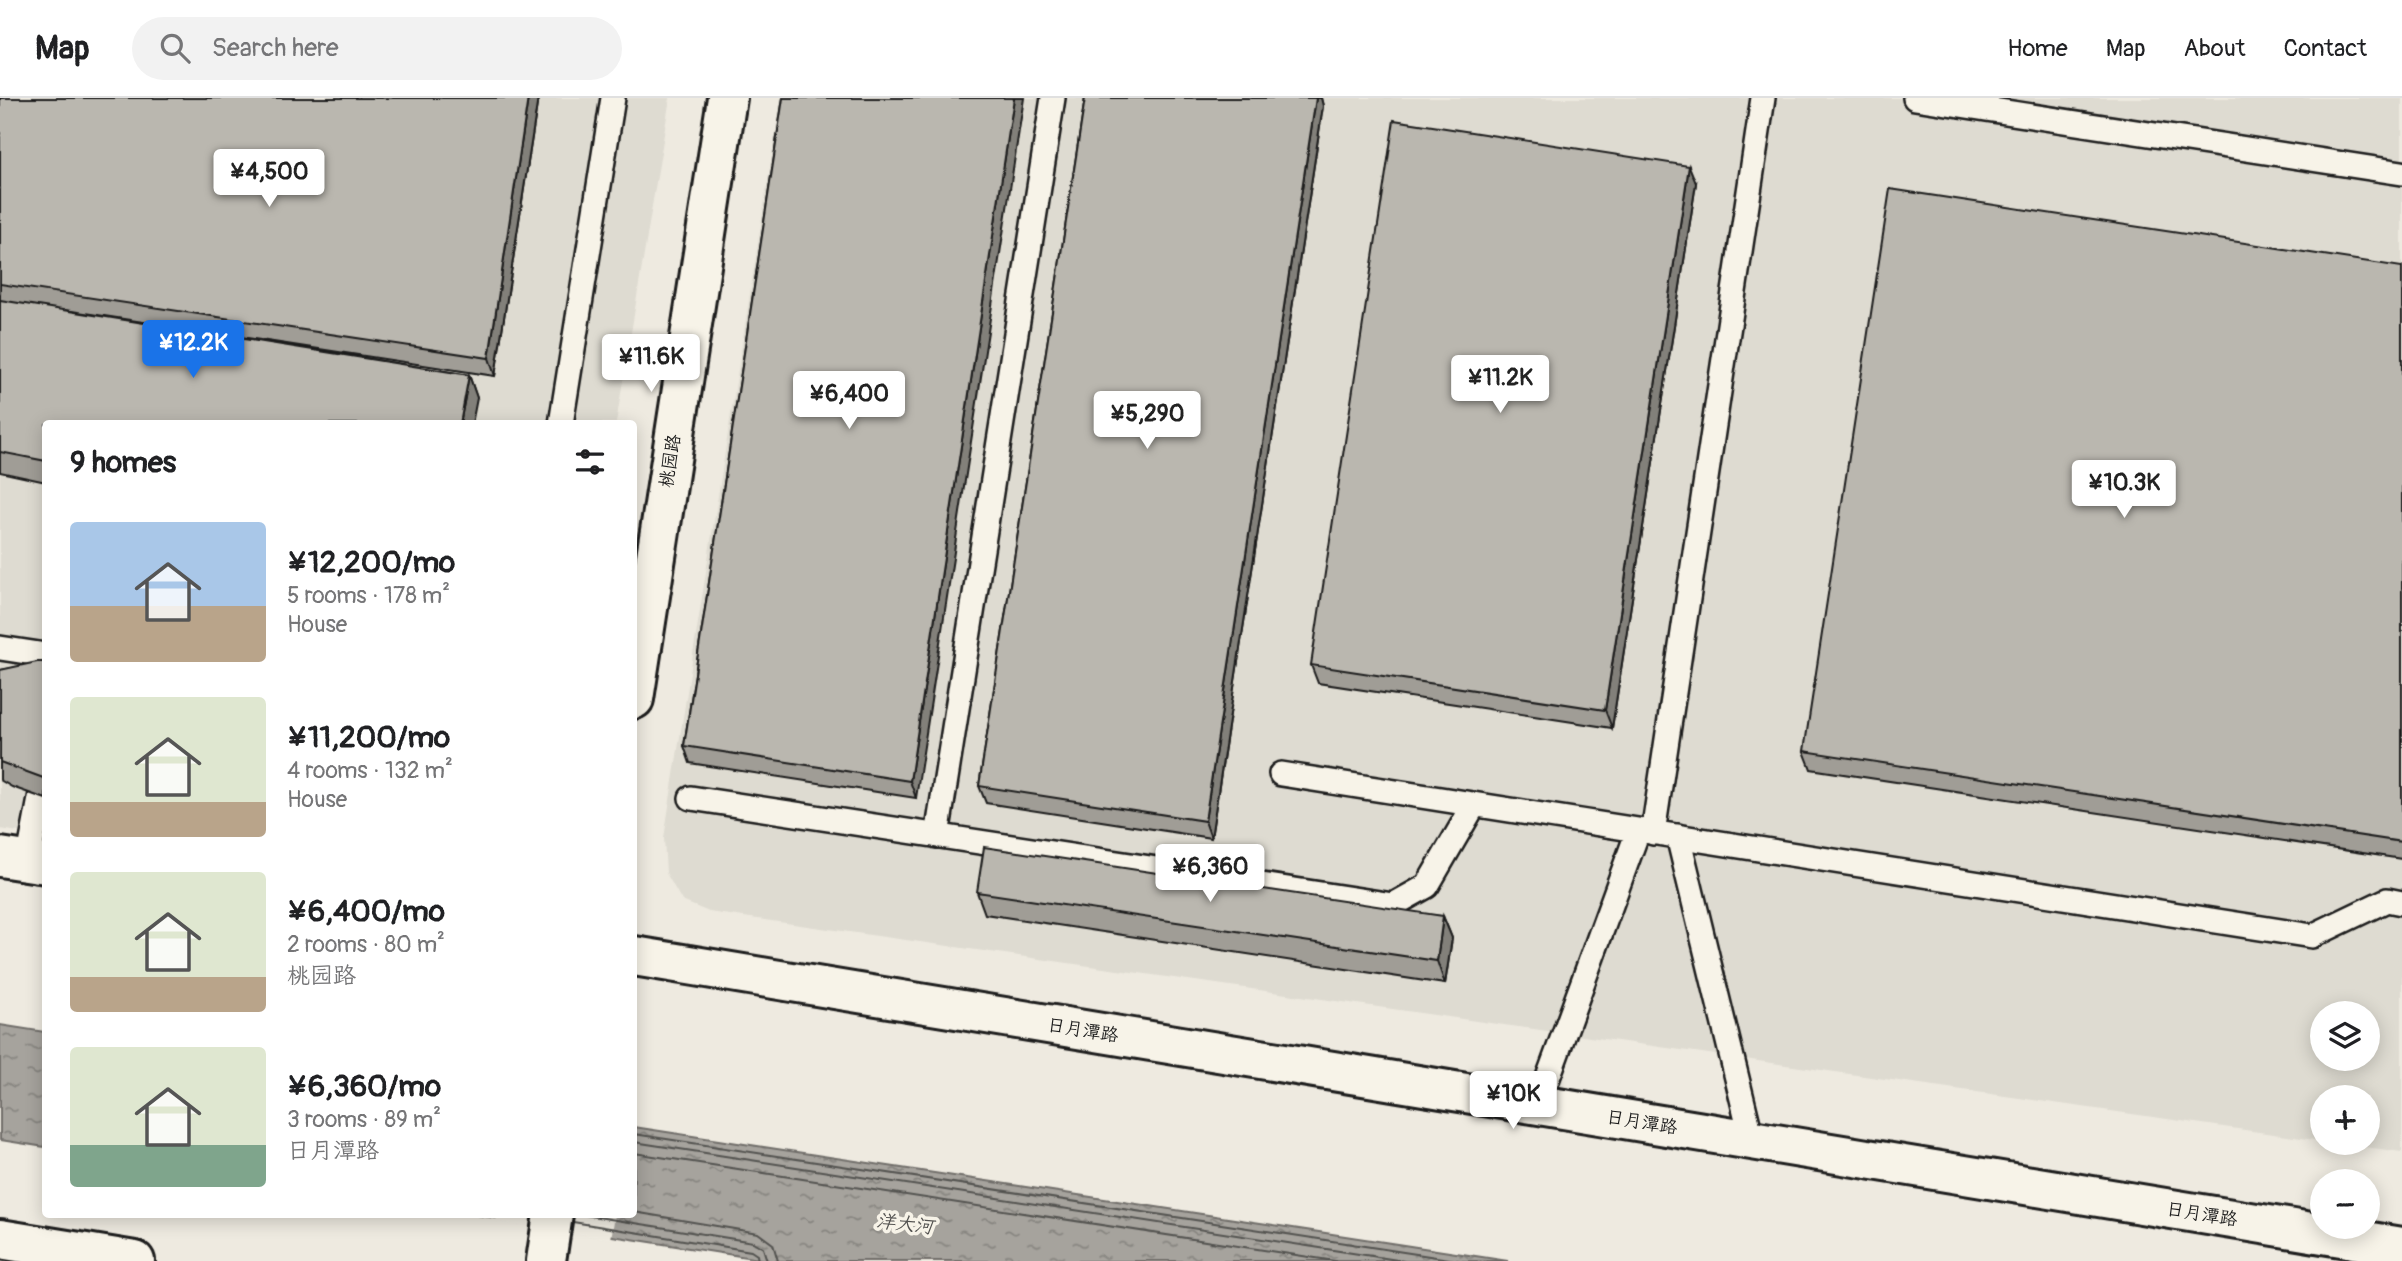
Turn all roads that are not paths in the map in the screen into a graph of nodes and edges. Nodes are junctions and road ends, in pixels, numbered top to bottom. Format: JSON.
{"nodes":[{"id":1,"x":613,"y":98,"type":"edge"},
{"id":2,"x":727,"y":98,"type":"edge"},
{"id":3,"x":1053,"y":98,"type":"edge"},
{"id":4,"x":1763,"y":98,"type":"edge"},
{"id":5,"x":1915,"y":98,"type":"edge"},
{"id":6,"x":2402,"y":173,"type":"edge"},
{"id":7,"x":562,"y":420,"type":"edge"},
{"id":8,"x":0,"y":648,"type":"edge"},
{"id":9,"x":42,"y":654,"type":"edge"},
{"id":10,"x":637,"y":680,"type":"edge"},
{"id":11,"x":1281,"y":774,"type":"dead end"},
{"id":12,"x":42,"y":784,"type":"edge"},
{"id":13,"x":691,"y":798,"type":"dead end"},
{"id":14,"x":1474,"y":805,"type":"junction"},
{"id":15,"x":1645,"y":832,"type":"junction"},
{"id":16,"x":937,"y":836,"type":"junction"},
{"id":17,"x":1678,"y":836,"type":"junction"},
{"id":18,"x":24,"y":861,"type":"edge"},
{"id":19,"x":2402,"y":903,"type":"edge"},
{"id":20,"x":637,"y":956,"type":"edge"},
{"id":21,"x":1538,"y":1105,"type":"junction"},
{"id":22,"x":1752,"y":1140,"type":"junction"},
{"id":23,"x":552,"y":1218,"type":"edge"},
{"id":24,"x":0,"y":1239,"type":"edge"},
{"id":25,"x":2402,"y":1247,"type":"edge"},
{"id":26,"x":135,"y":1261,"type":"edge"},
{"id":27,"x":546,"y":1261,"type":"edge"}],
"edges":[{"from":1,"to":7,"type":"lane"},
{"from":2,"to":10,"type":"street","name":"桃园路"},
{"from":3,"to":16,"type":"lane"},
{"from":4,"to":15,"type":"lane"},
{"from":5,"to":6,"type":"lane"},
{"from":8,"to":9,"type":"lane"},
{"from":11,"to":14,"type":"lane"},
{"from":12,"to":18,"type":"lane"},
{"from":13,"to":16,"type":"lane"},
{"from":14,"to":15,"type":"lane"},
{"from":14,"to":16,"type":"lane"},
{"from":15,"to":17,"type":"lane"},
{"from":15,"to":21,"type":"lane"},
{"from":17,"to":19,"type":"lane"},
{"from":17,"to":22,"type":"lane"},
{"from":20,"to":21,"type":"street","name":"日月潭路"},
{"from":21,"to":22,"type":"street","name":"日月潭路"},
{"from":22,"to":25,"type":"street","name":"日月潭路"},
{"from":23,"to":27,"type":"street"},
{"from":24,"to":26,"type":"street"}]}
